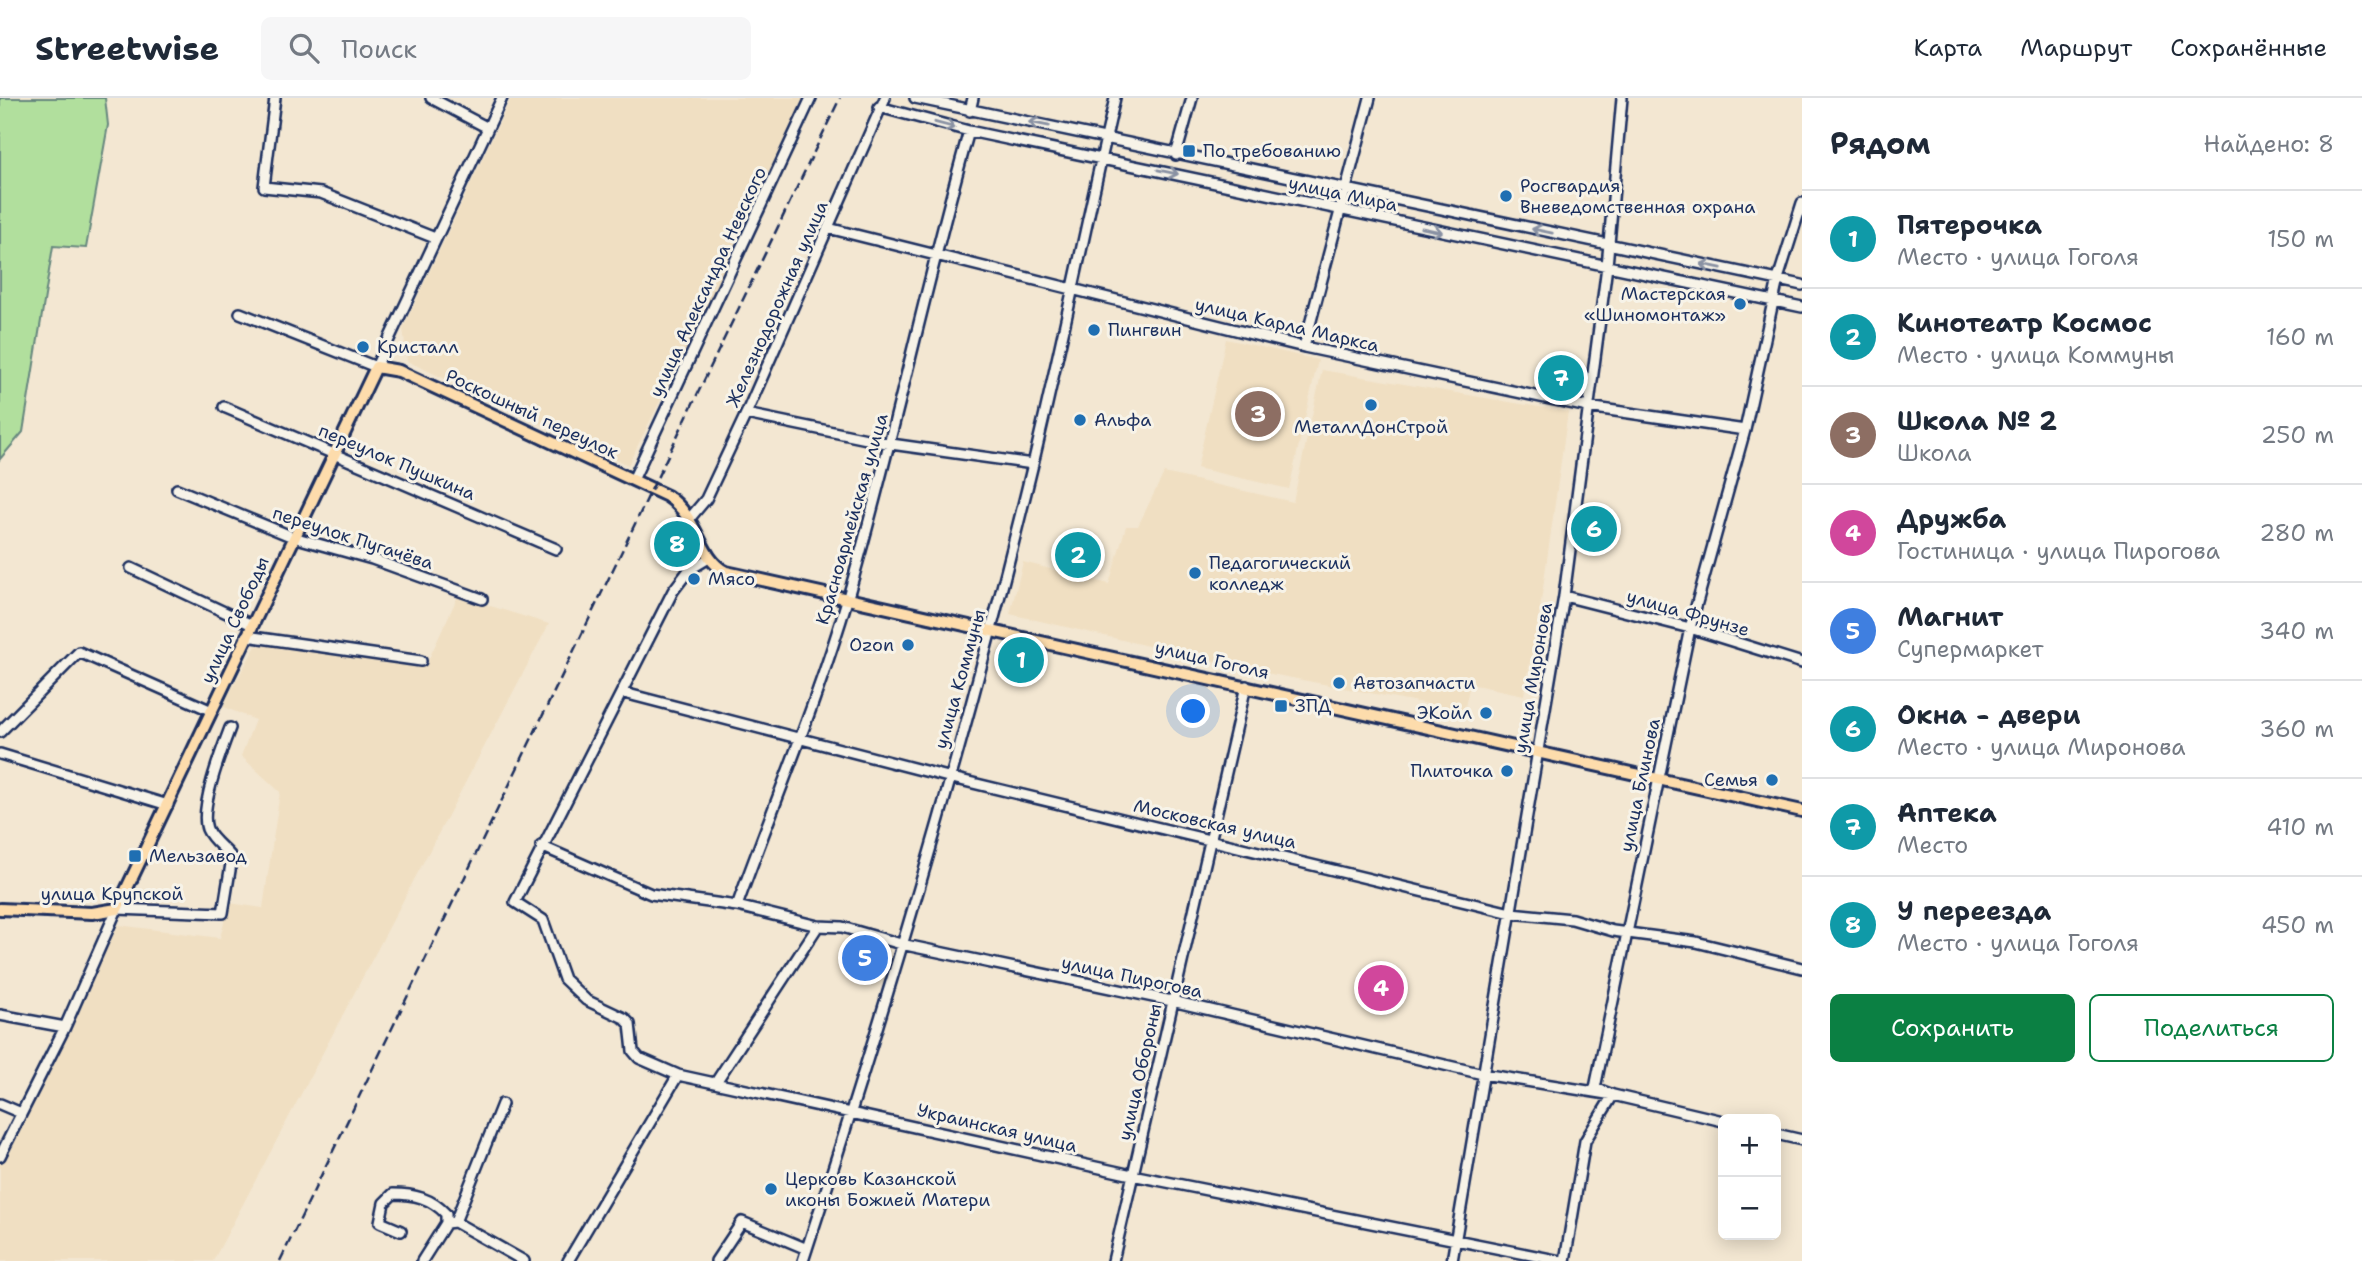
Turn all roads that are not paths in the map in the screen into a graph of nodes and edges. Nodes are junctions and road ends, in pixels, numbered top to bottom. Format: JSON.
{"nodes":[{"id":1,"x":275,"y":98,"type":"edge"},
{"id":2,"x":431,"y":98,"type":"edge"},
{"id":3,"x":502,"y":98,"type":"edge"},
{"id":4,"x":811,"y":98,"type":"edge"},
{"id":5,"x":884,"y":98,"type":"edge"},
{"id":6,"x":915,"y":98,"type":"edge"},
{"id":7,"x":973,"y":98,"type":"edge"},
{"id":8,"x":1115,"y":98,"type":"edge"},
{"id":9,"x":1192,"y":98,"type":"edge"},
{"id":10,"x":1370,"y":98,"type":"edge"},
{"id":11,"x":1622,"y":98,"type":"edge"},
{"id":12,"x":879,"y":107,"type":"junction"},
{"id":13,"x":970,"y":111,"type":"junction"},
{"id":14,"x":488,"y":128,"type":"junction"},
{"id":15,"x":969,"y":131,"type":"junction"},
{"id":16,"x":1106,"y":137,"type":"junction"},
{"id":17,"x":1177,"y":155,"type":"junction"},
{"id":18,"x":1101,"y":158,"type":"junction"},
{"id":19,"x":1345,"y":191,"type":"junction"},
{"id":20,"x":1802,"y":203,"type":"edge"},
{"id":21,"x":1341,"y":211,"type":"junction"},
{"id":22,"x":828,"y":228,"type":"junction"},
{"id":23,"x":435,"y":238,"type":"junction"},
{"id":24,"x":1609,"y":245,"type":"junction"},
{"id":25,"x":934,"y":254,"type":"junction"},
{"id":26,"x":1607,"y":266,"type":"junction"},
{"id":27,"x":1778,"y":279,"type":"junction"},
{"id":28,"x":1802,"y":285,"type":"edge"},
{"id":29,"x":1072,"y":290,"type":"junction"},
{"id":30,"x":1773,"y":301,"type":"junction"},
{"id":31,"x":1802,"y":307,"type":"edge"},
{"id":32,"x":240,"y":313,"type":"dead end"},
{"id":33,"x":1304,"y":347,"type":"junction"},
{"id":34,"x":376,"y":367,"type":"junction"},
{"id":35,"x":224,"y":407,"type":"dead end"},
{"id":36,"x":1588,"y":407,"type":"junction"},
{"id":37,"x":746,"y":414,"type":"junction"},
{"id":38,"x":1745,"y":430,"type":"junction"},
{"id":39,"x":891,"y":444,"type":"junction"},
{"id":40,"x":334,"y":452,"type":"junction"},
{"id":41,"x":1033,"y":464,"type":"junction"},
{"id":42,"x":633,"y":480,"type":"junction"},
{"id":43,"x":177,"y":489,"type":"dead end"},
{"id":44,"x":690,"y":518,"type":"junction"},
{"id":45,"x":293,"y":537,"type":"junction"},
{"id":46,"x":556,"y":549,"type":"dead end"},
{"id":47,"x":709,"y":558,"type":"junction"},
{"id":48,"x":131,"y":568,"type":"dead end"},
{"id":49,"x":1564,"y":596,"type":"junction"},
{"id":50,"x":482,"y":599,"type":"dead end"},
{"id":51,"x":847,"y":599,"type":"junction"},
{"id":52,"x":252,"y":625,"type":"junction"},
{"id":53,"x":1690,"y":628,"type":"junction"},
{"id":54,"x":990,"y":630,"type":"junction"},
{"id":55,"x":246,"y":636,"type":"junction"},
{"id":56,"x":421,"y":662,"type":"dead end"},
{"id":57,"x":1802,"y":663,"type":"edge"},
{"id":58,"x":1246,"y":685,"type":"junction"},
{"id":59,"x":624,"y":693,"type":"junction"},
{"id":60,"x":212,"y":711,"type":"junction"},
{"id":61,"x":230,"y":728,"type":"dead end"},
{"id":62,"x":0,"y":732,"type":"edge"},
{"id":63,"x":803,"y":737,"type":"junction"},
{"id":64,"x":1536,"y":751,"type":"junction"},
{"id":65,"x":0,"y":754,"type":"edge"},
{"id":66,"x":948,"y":777,"type":"junction"},
{"id":67,"x":1657,"y":777,"type":"junction"},
{"id":68,"x":168,"y":805,"type":"junction"},
{"id":69,"x":1802,"y":811,"type":"edge"},
{"id":70,"x":1210,"y":838,"type":"junction"},
{"id":71,"x":541,"y":845,"type":"junction"},
{"id":72,"x":737,"y":906,"type":"junction"},
{"id":73,"x":0,"y":909,"type":"edge"},
{"id":74,"x":117,"y":909,"type":"junction"},
{"id":75,"x":1511,"y":913,"type":"junction"},
{"id":76,"x":818,"y":926,"type":"junction"},
{"id":77,"x":1626,"y":933,"type":"junction"},
{"id":78,"x":901,"y":944,"type":"junction"},
{"id":79,"x":1802,"y":968,"type":"edge"},
{"id":80,"x":1172,"y":1001,"type":"junction"},
{"id":81,"x":0,"y":1015,"type":"edge"},
{"id":82,"x":65,"y":1027,"type":"junction"},
{"id":83,"x":1483,"y":1074,"type":"junction"},
{"id":84,"x":678,"y":1075,"type":"junction"},
{"id":85,"x":716,"y":1082,"type":"junction"},
{"id":86,"x":1613,"y":1095,"type":"junction"},
{"id":87,"x":0,"y":1104,"type":"edge"},
{"id":88,"x":502,"y":1104,"type":"dead end"},
{"id":89,"x":850,"y":1112,"type":"junction"},
{"id":90,"x":21,"y":1113,"type":"junction"},
{"id":91,"x":1718,"y":1120,"type":"edge"},
{"id":92,"x":1781,"y":1135,"type":"edge"},
{"id":93,"x":1802,"y":1140,"type":"edge"},
{"id":94,"x":0,"y":1156,"type":"edge"},
{"id":95,"x":1132,"y":1175,"type":"junction"},
{"id":96,"x":451,"y":1222,"type":"junction"},
{"id":97,"x":401,"y":1231,"type":"dead end"},
{"id":98,"x":1456,"y":1241,"type":"junction"},
{"id":99,"x":807,"y":1249,"type":"junction"},
{"id":100,"x":422,"y":1261,"type":"edge"},
{"id":101,"x":524,"y":1261,"type":"edge"},
{"id":102,"x":568,"y":1261,"type":"edge"},
{"id":103,"x":716,"y":1261,"type":"edge"},
{"id":104,"x":803,"y":1261,"type":"edge"},
{"id":105,"x":1113,"y":1261,"type":"edge"},
{"id":106,"x":1452,"y":1261,"type":"edge"},
{"id":107,"x":1563,"y":1261,"type":"edge"}],
"edges":[{"from":1,"to":23,"type":"street"},
{"from":2,"to":14,"type":"street"},
{"from":3,"to":14,"type":"street","name":"улица Свободы"},
{"from":4,"to":42,"type":"street","name":"улица Александра Невского"},
{"from":5,"to":12,"type":"street","name":"Железнодорожная улица"},
{"from":6,"to":13,"type":"street","name":"улица Мира"},
{"from":7,"to":13,"type":"street"},
{"from":8,"to":16,"type":"street","name":"улица Коммуны"},
{"from":9,"to":17,"type":"street"},
{"from":10,"to":19,"type":"street"},
{"from":11,"to":24,"type":"street","name":"улица Миронова"},
{"from":12,"to":15,"type":"street","name":"улица Мира","one_way":true},
{"from":12,"to":22,"type":"street","name":"Железнодорожная улица"},
{"from":16,"to":13,"type":"street","name":"улица Мира","one_way":true},
{"from":14,"to":23,"type":"street","name":"улица Свободы"},
{"from":15,"to":18,"type":"street","name":"улица Мира"},
{"from":15,"to":25,"type":"street","name":"Красноармейская улица"},
{"from":16,"to":17,"type":"street","name":"улица Мира"},
{"from":16,"to":18,"type":"street","name":"улица Коммуны"},
{"from":17,"to":19,"type":"street","name":"улица Мира"},
{"from":18,"to":21,"type":"street","name":"улица Мира","one_way":true},
{"from":18,"to":29,"type":"street","name":"улица Коммуны"},
{"from":19,"to":21,"type":"street"},
{"from":24,"to":19,"type":"street","name":"улица Мира","one_way":true},
{"from":20,"to":27,"type":"street"},
{"from":21,"to":26,"type":"street","name":"улица Мира","one_way":true},
{"from":21,"to":33,"type":"street"},
{"from":22,"to":25,"type":"street","name":"улица Карла Маркса"},
{"from":22,"to":37,"type":"street","name":"Железнодорожная улица"},
{"from":23,"to":34,"type":"street","name":"улица Свободы"},
{"from":24,"to":26,"type":"street","name":"улица Миронова"},
{"from":27,"to":24,"type":"street","name":"улица Мира","one_way":true},
{"from":25,"to":29,"type":"street","name":"улица Карла Маркса"},
{"from":25,"to":39,"type":"street","name":"Красноармейская улица"},
{"from":26,"to":30,"type":"street","name":"улица Мира"},
{"from":26,"to":36,"type":"street","name":"улица Миронова"},
{"from":27,"to":28,"type":"street","name":"улица Мира"},
{"from":27,"to":30,"type":"street","name":"улица Блинова"},
{"from":29,"to":33,"type":"street","name":"улица Карла Маркса"},
{"from":29,"to":41,"type":"street","name":"улица Коммуны"},
{"from":30,"to":31,"type":"street","name":"улица Мира"},
{"from":30,"to":38,"type":"street","name":"улица Блинова"},
{"from":32,"to":34,"type":"street","name":"Роскошный переулок"},
{"from":33,"to":36,"type":"street","name":"улица Карла Маркса"},
{"from":34,"to":40,"type":"main road","name":"улица Свободы"},
{"from":34,"to":42,"type":"main road","name":"Роскошный переулок"},
{"from":35,"to":40,"type":"street","name":"переулок Пушкина"},
{"from":36,"to":38,"type":"street","name":"улица Карла Маркса"},
{"from":36,"to":49,"type":"street","name":"улица Миронова"},
{"from":37,"to":39,"type":"street"},
{"from":37,"to":44,"type":"street","name":"Железнодорожная улица"},
{"from":38,"to":53,"type":"street","name":"улица Блинова"},
{"from":39,"to":41,"type":"street"},
{"from":39,"to":51,"type":"street","name":"Красноармейская улица"},
{"from":40,"to":45,"type":"main road","name":"улица Свободы"},
{"from":40,"to":46,"type":"street","name":"переулок Пушкина"},
{"from":41,"to":54,"type":"street","name":"улица Коммуны"},
{"from":42,"to":44,"type":"main road","name":"Роскошный переулок"},
{"from":43,"to":45,"type":"street","name":"переулок Пугачёва"},
{"from":44,"to":47,"type":"main road"},
{"from":45,"to":50,"type":"street","name":"переулок Пугачёва"},
{"from":45,"to":52,"type":"main road","name":"улица Свободы"},
{"from":47,"to":51,"type":"main road","name":"улица Гоголя"},
{"from":47,"to":59,"type":"street"},
{"from":48,"to":52,"type":"street"},
{"from":49,"to":53,"type":"street","name":"улица Фрунзе"},
{"from":49,"to":64,"type":"street","name":"улица Миронова"},
{"from":51,"to":54,"type":"main road","name":"улица Гоголя"},
{"from":51,"to":63,"type":"street","name":"Красноармейская улица"},
{"from":52,"to":55,"type":"main road","name":"улица Свободы"},
{"from":53,"to":57,"type":"street","name":"улица Фрунзе"},
{"from":53,"to":67,"type":"street","name":"улица Блинова"},
{"from":54,"to":58,"type":"main road","name":"улица Гоголя"},
{"from":54,"to":66,"type":"street","name":"улица Коммуны"},
{"from":55,"to":56,"type":"street"},
{"from":55,"to":60,"type":"main road","name":"улица Свободы"},
{"from":58,"to":64,"type":"main road","name":"улица Гоголя"},
{"from":58,"to":70,"type":"street","name":"улица Обороны"},
{"from":59,"to":63,"type":"street","name":"Московская улица"},
{"from":59,"to":71,"type":"street"},
{"from":60,"to":62,"type":"street"},
{"from":60,"to":68,"type":"main road","name":"улица Свободы"},
{"from":61,"to":74,"type":"street","name":"улица Крупской"},
{"from":63,"to":66,"type":"street","name":"Московская улица"},
{"from":63,"to":72,"type":"street","name":"Красноармейская улица"},
{"from":64,"to":67,"type":"main road","name":"улица Гоголя"},
{"from":64,"to":75,"type":"street","name":"улица Миронова"},
{"from":65,"to":68,"type":"street"},
{"from":66,"to":70,"type":"street","name":"Московская улица"},
{"from":66,"to":78,"type":"street","name":"улица Коммуны"},
{"from":67,"to":69,"type":"main road","name":"улица Гоголя"},
{"from":67,"to":77,"type":"street","name":"улица Блинова"},
{"from":68,"to":74,"type":"main road","name":"улица Свободы"},
{"from":70,"to":75,"type":"street","name":"Московская улица"},
{"from":70,"to":80,"type":"street","name":"улица Обороны"},
{"from":71,"to":72,"type":"street","name":"улица Пирогова"},
{"from":71,"to":84,"type":"street","name":"Украинская улица"},
{"from":72,"to":76,"type":"street","name":"улица Пирогова"},
{"from":73,"to":74,"type":"main road","name":"улица Крупской"},
{"from":74,"to":82,"type":"street","name":"улица Свободы"},
{"from":75,"to":77,"type":"street","name":"Московская улица"},
{"from":75,"to":83,"type":"street","name":"улица Миронова"},
{"from":76,"to":78,"type":"street","name":"улица Пирогова"},
{"from":76,"to":85,"type":"street"},
{"from":77,"to":79,"type":"street","name":"Московская улица"},
{"from":77,"to":86,"type":"street","name":"улица Блинова"},
{"from":78,"to":80,"type":"street","name":"улица Пирогова"},
{"from":78,"to":89,"type":"street","name":"улица Коммуны"},
{"from":80,"to":83,"type":"street","name":"улица Пирогова"},
{"from":80,"to":95,"type":"street","name":"улица Обороны"},
{"from":81,"to":82,"type":"street"},
{"from":82,"to":90,"type":"street","name":"улица Свободы"},
{"from":83,"to":86,"type":"street","name":"улица Пирогова"},
{"from":83,"to":98,"type":"street","name":"улица Миронова"},
{"from":84,"to":85,"type":"street","name":"Украинская улица"},
{"from":84,"to":102,"type":"street"},
{"from":85,"to":89,"type":"street","name":"Украинская улица"},
{"from":86,"to":91,"type":"street","name":"улица Пирогова"},
{"from":86,"to":107,"type":"street"},
{"from":87,"to":90,"type":"street"},
{"from":88,"to":96,"type":"street"},
{"from":89,"to":95,"type":"street","name":"Украинская улица"},
{"from":89,"to":99,"type":"street","name":"улица Коммуны"},
{"from":90,"to":94,"type":"street","name":"улица Свободы"},
{"from":92,"to":93,"type":"street"},
{"from":95,"to":98,"type":"street","name":"Украинская улица"},
{"from":95,"to":105,"type":"street","name":"улица Обороны"},
{"from":96,"to":97,"type":"street"},
{"from":96,"to":100,"type":"street"},
{"from":96,"to":101,"type":"street"},
{"from":98,"to":106,"type":"street","name":"улица Миронова"},
{"from":98,"to":107,"type":"street","name":"Украинская улица"},
{"from":99,"to":103,"type":"street"},
{"from":99,"to":104,"type":"street","name":"улица Коммуны"}]}
